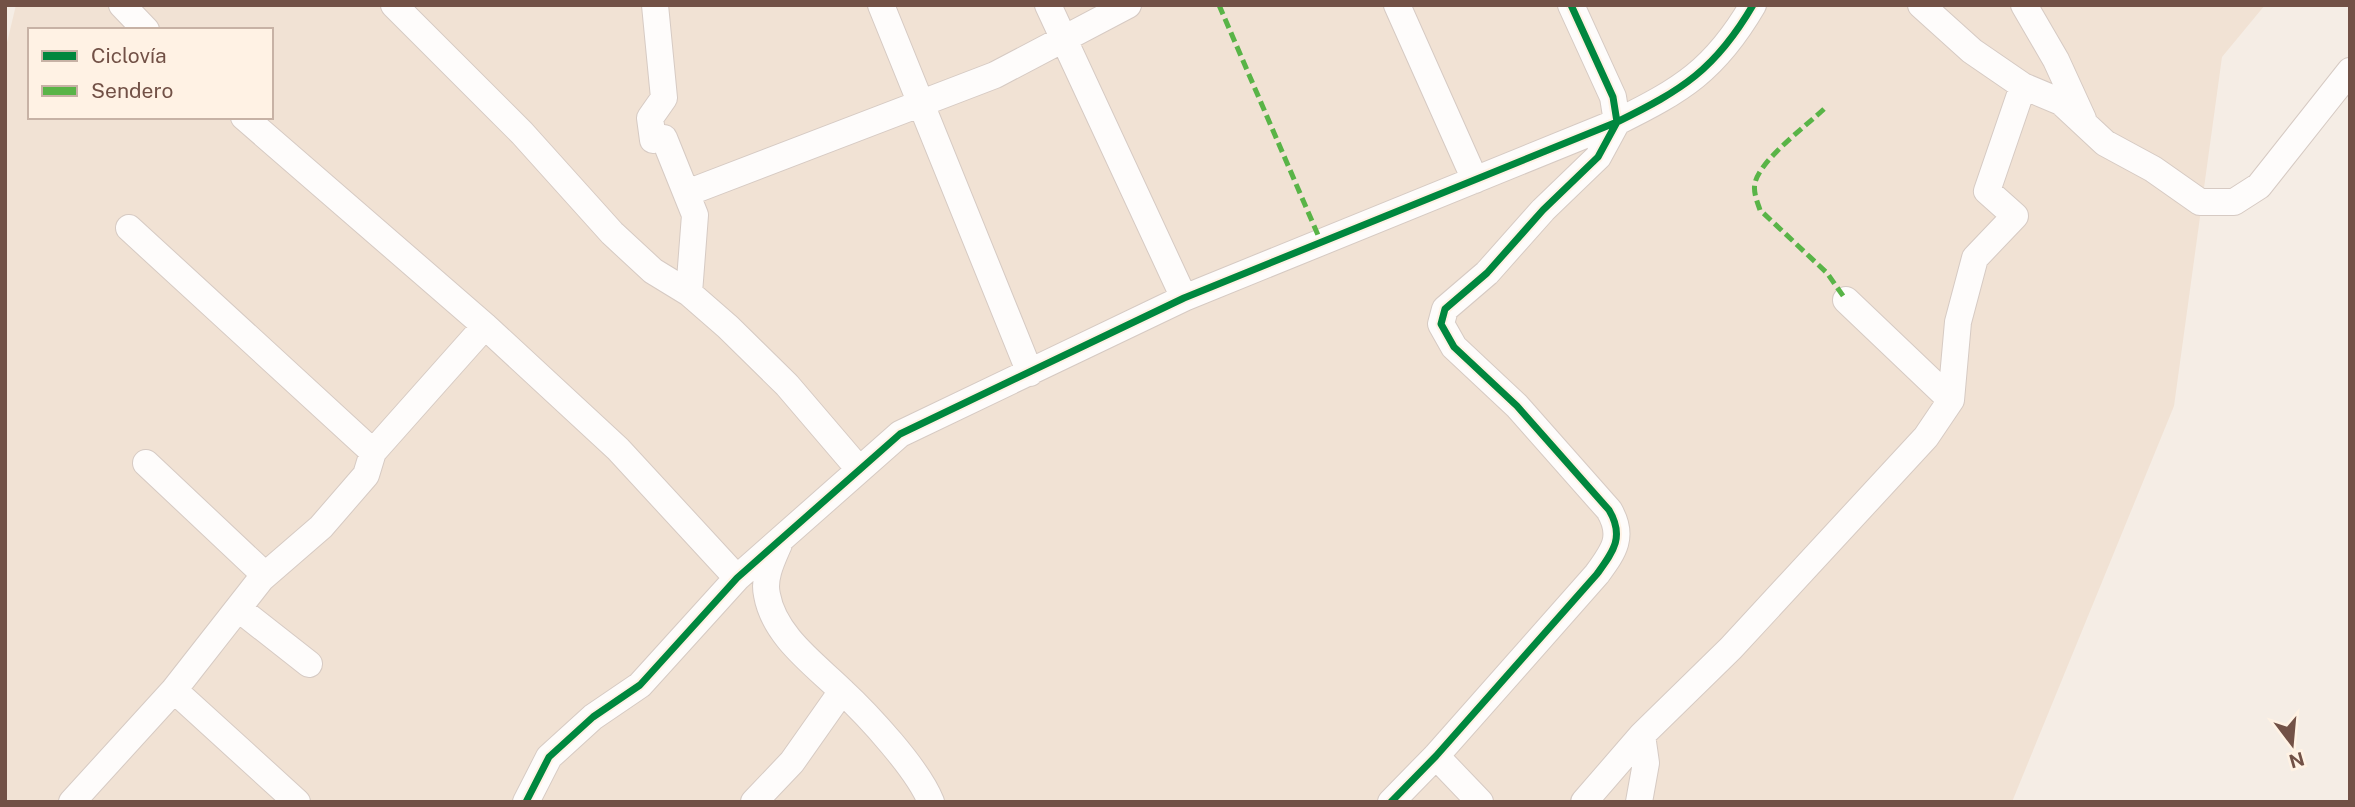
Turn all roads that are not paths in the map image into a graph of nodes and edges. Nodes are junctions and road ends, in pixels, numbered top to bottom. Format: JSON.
{"nodes":[{"id":1,"x":122,"y":5,"type":"edge"},
{"id":2,"x":394,"y":5,"type":"edge"},
{"id":3,"x":654,"y":5,"type":"edge"},
{"id":4,"x":881,"y":5,"type":"edge"},
{"id":5,"x":1048,"y":5,"type":"edge"},
{"id":6,"x":1128,"y":5,"type":"edge"},
{"id":7,"x":1398,"y":5,"type":"edge"},
{"id":8,"x":1571,"y":5,"type":"edge"},
{"id":9,"x":1754,"y":5,"type":"edge"},
{"id":10,"x":1921,"y":5,"type":"edge"},
{"id":11,"x":2024,"y":5,"type":"edge"},
{"id":12,"x":144,"y":28,"type":"edge"},
{"id":13,"x":1062,"y":39,"type":"junction"},
{"id":14,"x":2350,"y":71,"type":"edge"},
{"id":15,"x":2023,"y":86,"type":"junction"},
{"id":16,"x":920,"y":101,"type":"junction"},
{"id":17,"x":246,"y":119,"type":"edge"},
{"id":18,"x":2083,"y":121,"type":"junction"},
{"id":19,"x":1617,"y":122,"type":"junction"},
{"id":20,"x":1475,"y":180,"type":"junction"},
{"id":21,"x":687,"y":193,"type":"junction"},
{"id":22,"x":129,"y":229,"type":"dead end"},
{"id":23,"x":689,"y":293,"type":"junction"},
{"id":24,"x":1184,"y":298,"type":"junction"},
{"id":25,"x":1846,"y":300,"type":"dead end"},
{"id":26,"x":485,"y":326,"type":"junction"},
{"id":27,"x":1030,"y":373,"type":"junction"},
{"id":28,"x":1951,"y":400,"type":"junction"},
{"id":29,"x":373,"y":452,"type":"junction"},
{"id":30,"x":146,"y":463,"type":"dead end"},
{"id":31,"x":858,"y":468,"type":"junction"},
{"id":32,"x":783,"y":534,"type":"junction"},
{"id":33,"x":265,"y":575,"type":"junction"},
{"id":34,"x":737,"y":578,"type":"junction"},
{"id":35,"x":239,"y":608,"type":"junction"},
{"id":36,"x":309,"y":664,"type":"dead end"},
{"id":37,"x":174,"y":690,"type":"junction"},
{"id":38,"x":842,"y":691,"type":"junction"},
{"id":39,"x":1642,"y":735,"type":"junction"},
{"id":40,"x":1436,"y":756,"type":"junction"},
{"id":41,"x":72,"y":802,"type":"edge"},
{"id":42,"x":297,"y":802,"type":"edge"},
{"id":43,"x":526,"y":802,"type":"edge"},
{"id":44,"x":754,"y":802,"type":"edge"},
{"id":45,"x":931,"y":802,"type":"edge"},
{"id":46,"x":1391,"y":802,"type":"edge"},
{"id":47,"x":1480,"y":802,"type":"edge"},
{"id":48,"x":1584,"y":802,"type":"edge"},
{"id":49,"x":1639,"y":802,"type":"edge"}],
"edges":[{"from":1,"to":12,"type":"street"},
{"from":2,"to":23,"type":"street"},
{"from":3,"to":21,"type":"street"},
{"from":4,"to":16,"type":"street"},
{"from":5,"to":13,"type":"street"},
{"from":6,"to":13,"type":"street"},
{"from":7,"to":20,"type":"street"},
{"from":8,"to":19,"type":"street"},
{"from":9,"to":19,"type":"street"},
{"from":10,"to":15,"type":"street"},
{"from":11,"to":18,"type":"street"},
{"from":13,"to":16,"type":"street"},
{"from":13,"to":24,"type":"street"},
{"from":14,"to":18,"type":"street"},
{"from":15,"to":18,"type":"street"},
{"from":15,"to":28,"type":"street"},
{"from":16,"to":21,"type":"street"},
{"from":16,"to":27,"type":"street"},
{"from":17,"to":26,"type":"street"},
{"from":19,"to":20,"type":"street"},
{"from":19,"to":40,"type":"street"},
{"from":20,"to":24,"type":"street"},
{"from":21,"to":23,"type":"street"},
{"from":22,"to":29,"type":"street"},
{"from":23,"to":31,"type":"street"},
{"from":24,"to":27,"type":"street"},
{"from":25,"to":28,"type":"street"},
{"from":26,"to":29,"type":"street"},
{"from":26,"to":34,"type":"street"},
{"from":27,"to":31,"type":"street"},
{"from":28,"to":39,"type":"street"},
{"from":29,"to":33,"type":"street"},
{"from":30,"to":33,"type":"street"},
{"from":31,"to":32,"type":"street"},
{"from":32,"to":34,"type":"street"},
{"from":32,"to":38,"type":"street"},
{"from":33,"to":35,"type":"street"},
{"from":34,"to":43,"type":"street"},
{"from":35,"to":36,"type":"street"},
{"from":35,"to":37,"type":"street"},
{"from":37,"to":41,"type":"street"},
{"from":37,"to":42,"type":"street"},
{"from":38,"to":44,"type":"street"},
{"from":38,"to":45,"type":"street"},
{"from":39,"to":48,"type":"street"},
{"from":39,"to":49,"type":"street"},
{"from":40,"to":46,"type":"street"},
{"from":40,"to":47,"type":"street"}]}
